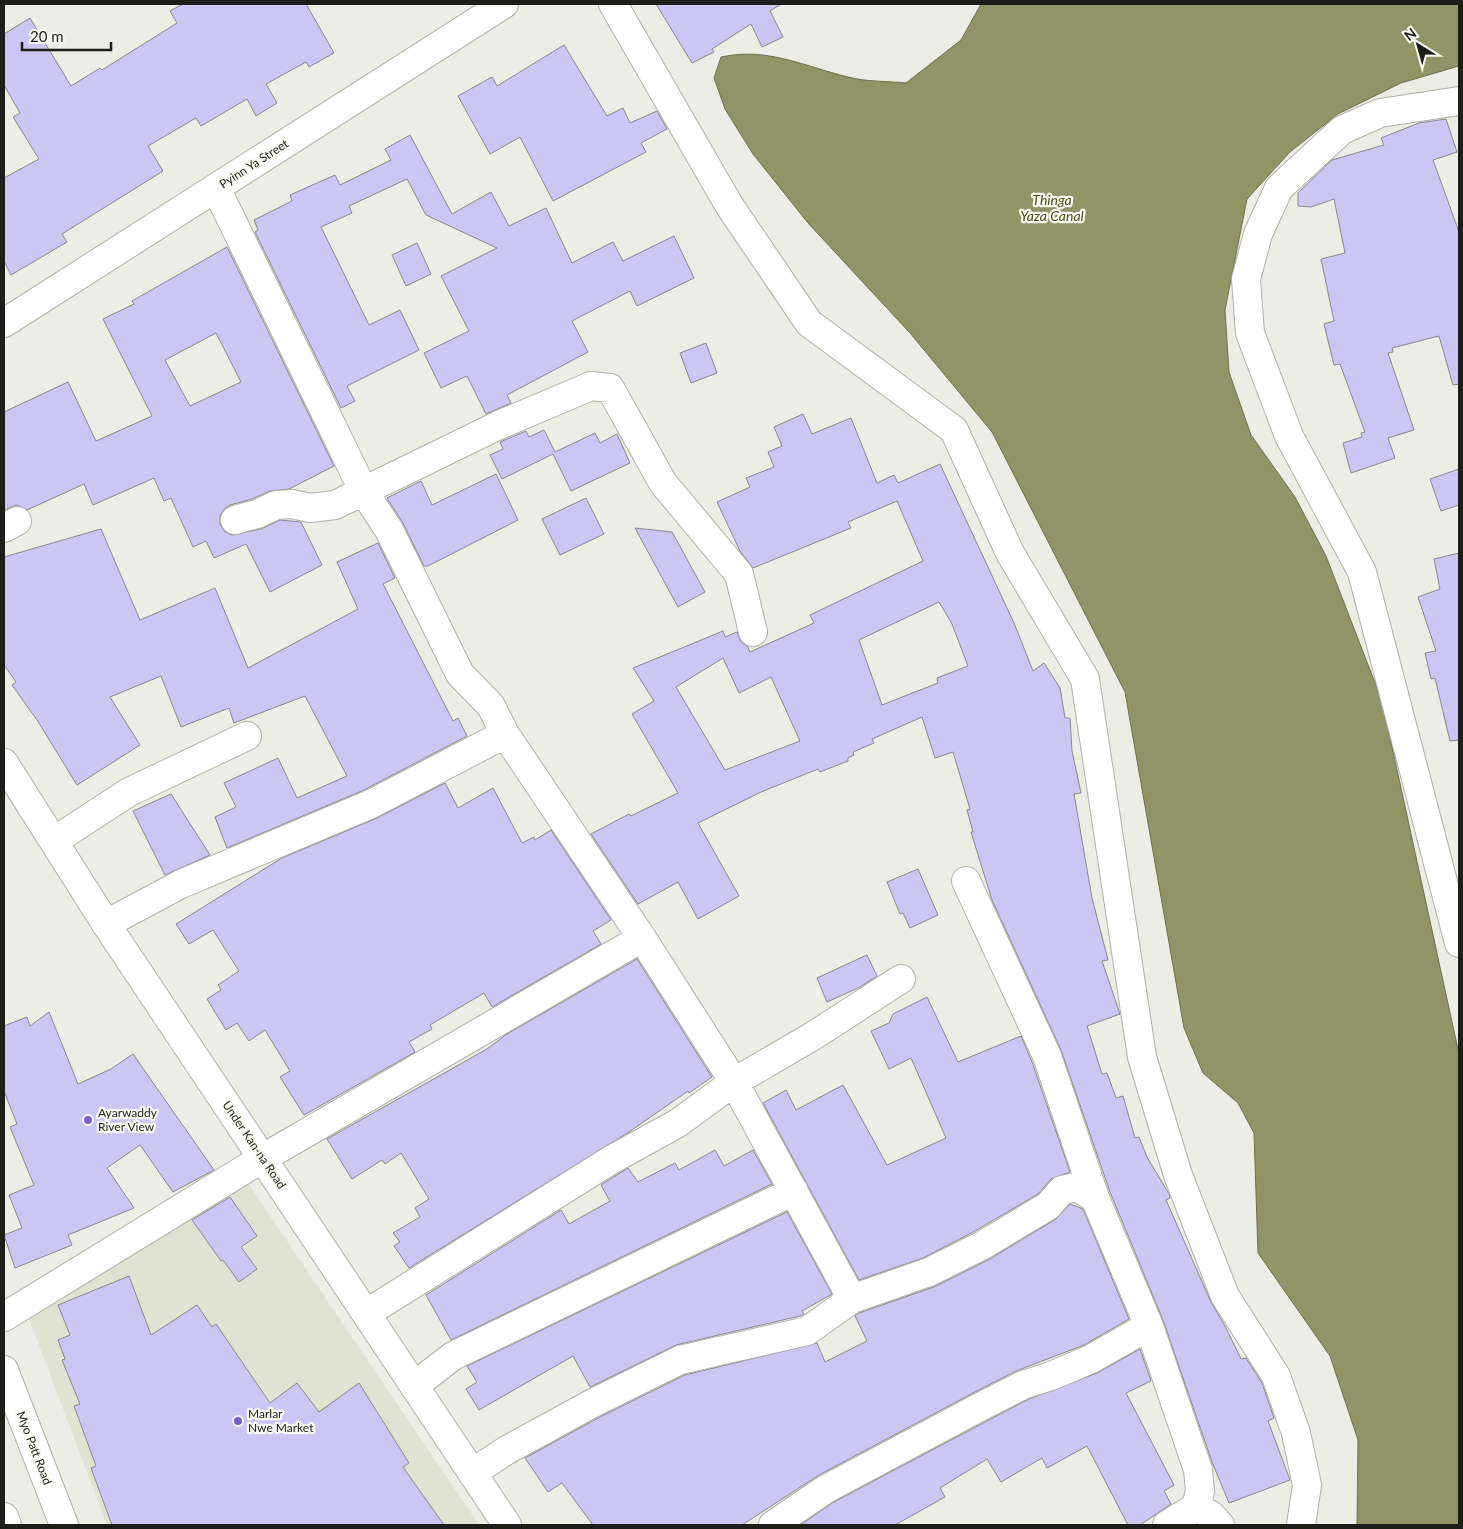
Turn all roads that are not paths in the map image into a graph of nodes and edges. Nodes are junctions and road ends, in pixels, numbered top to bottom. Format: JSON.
{"nodes":[{"id":1,"x":504,"y":4,"type":"edge"},
{"id":2,"x":613,"y":4,"type":"edge"},
{"id":3,"x":1459,"y":101,"type":"edge"},
{"id":4,"x":216,"y":188,"type":"junction"},
{"id":5,"x":4,"y":323,"type":"edge"},
{"id":6,"x":364,"y":492,"type":"junction"},
{"id":7,"x":235,"y":520,"type":"dead end"},
{"id":8,"x":754,"y":632,"type":"dead end"},
{"id":9,"x":506,"y":734,"type":"junction"},
{"id":10,"x":247,"y":736,"type":"dead end"},
{"id":11,"x":4,"y":763,"type":"edge"},
{"id":12,"x":54,"y":841,"type":"junction"},
{"id":13,"x":966,"y":881,"type":"dead end"},
{"id":14,"x":106,"y":924,"type":"junction"},
{"id":15,"x":642,"y":938,"type":"junction"},
{"id":16,"x":1459,"y":943,"type":"edge"},
{"id":17,"x":901,"y":979,"type":"dead end"},
{"id":18,"x":734,"y":1082,"type":"junction"},
{"id":19,"x":263,"y":1158,"type":"junction"},
{"id":20,"x":794,"y":1191,"type":"junction"},
{"id":21,"x":1095,"y":1198,"type":"junction"},
{"id":22,"x":852,"y":1299,"type":"junction"},
{"id":23,"x":367,"y":1313,"type":"junction"},
{"id":24,"x":4,"y":1317,"type":"edge"},
{"id":25,"x":1149,"y":1326,"type":"junction"},
{"id":26,"x":4,"y":1370,"type":"edge"},
{"id":27,"x":414,"y":1386,"type":"junction"},
{"id":28,"x":472,"y":1473,"type":"junction"},
{"id":29,"x":1196,"y":1507,"type":"junction"},
{"id":30,"x":4,"y":1517,"type":"edge"},
{"id":31,"x":7,"y":1525,"type":"edge"},
{"id":32,"x":64,"y":1525,"type":"edge"},
{"id":33,"x":508,"y":1525,"type":"edge"},
{"id":34,"x":772,"y":1525,"type":"edge"},
{"id":35,"x":1167,"y":1525,"type":"edge"},
{"id":36,"x":1220,"y":1525,"type":"edge"},
{"id":37,"x":1301,"y":1525,"type":"edge"}],
"edges":[{"from":1,"to":4,"type":"street","name":"Pyinn Ya Street"},
{"from":2,"to":37,"type":"street"},
{"from":3,"to":16,"type":"street"},
{"from":4,"to":5,"type":"street","name":"Pyinn Ya Street"},
{"from":4,"to":6,"type":"street"},
{"from":6,"to":7,"type":"street"},
{"from":6,"to":8,"type":"street"},
{"from":6,"to":9,"type":"street"},
{"from":9,"to":14,"type":"street"},
{"from":9,"to":15,"type":"street"},
{"from":10,"to":12,"type":"street"},
{"from":11,"to":12,"type":"street","name":"Under Kan-na Road"},
{"from":12,"to":14,"type":"street","name":"Under Kan-na Road"},
{"from":13,"to":21,"type":"street"},
{"from":14,"to":19,"type":"street","name":"Under Kan-na Road"},
{"from":15,"to":18,"type":"street"},
{"from":15,"to":19,"type":"street"},
{"from":17,"to":18,"type":"street"},
{"from":18,"to":20,"type":"street"},
{"from":18,"to":23,"type":"street"},
{"from":19,"to":23,"type":"street","name":"Under Kan-na Road"},
{"from":19,"to":24,"type":"street"},
{"from":20,"to":22,"type":"street"},
{"from":20,"to":27,"type":"street"},
{"from":21,"to":22,"type":"street"},
{"from":21,"to":25,"type":"street"},
{"from":22,"to":28,"type":"street"},
{"from":23,"to":27,"type":"street","name":"Under Kan-na Road"},
{"from":25,"to":29,"type":"street"},
{"from":25,"to":34,"type":"street"},
{"from":26,"to":32,"type":"street","name":"Myo Patt Road"},
{"from":27,"to":28,"type":"street","name":"Under Kan-na Road"},
{"from":28,"to":33,"type":"street","name":"Under Kan-na Road"},
{"from":29,"to":35,"type":"street"},
{"from":29,"to":36,"type":"street"},
{"from":30,"to":31,"type":"street"}]}
